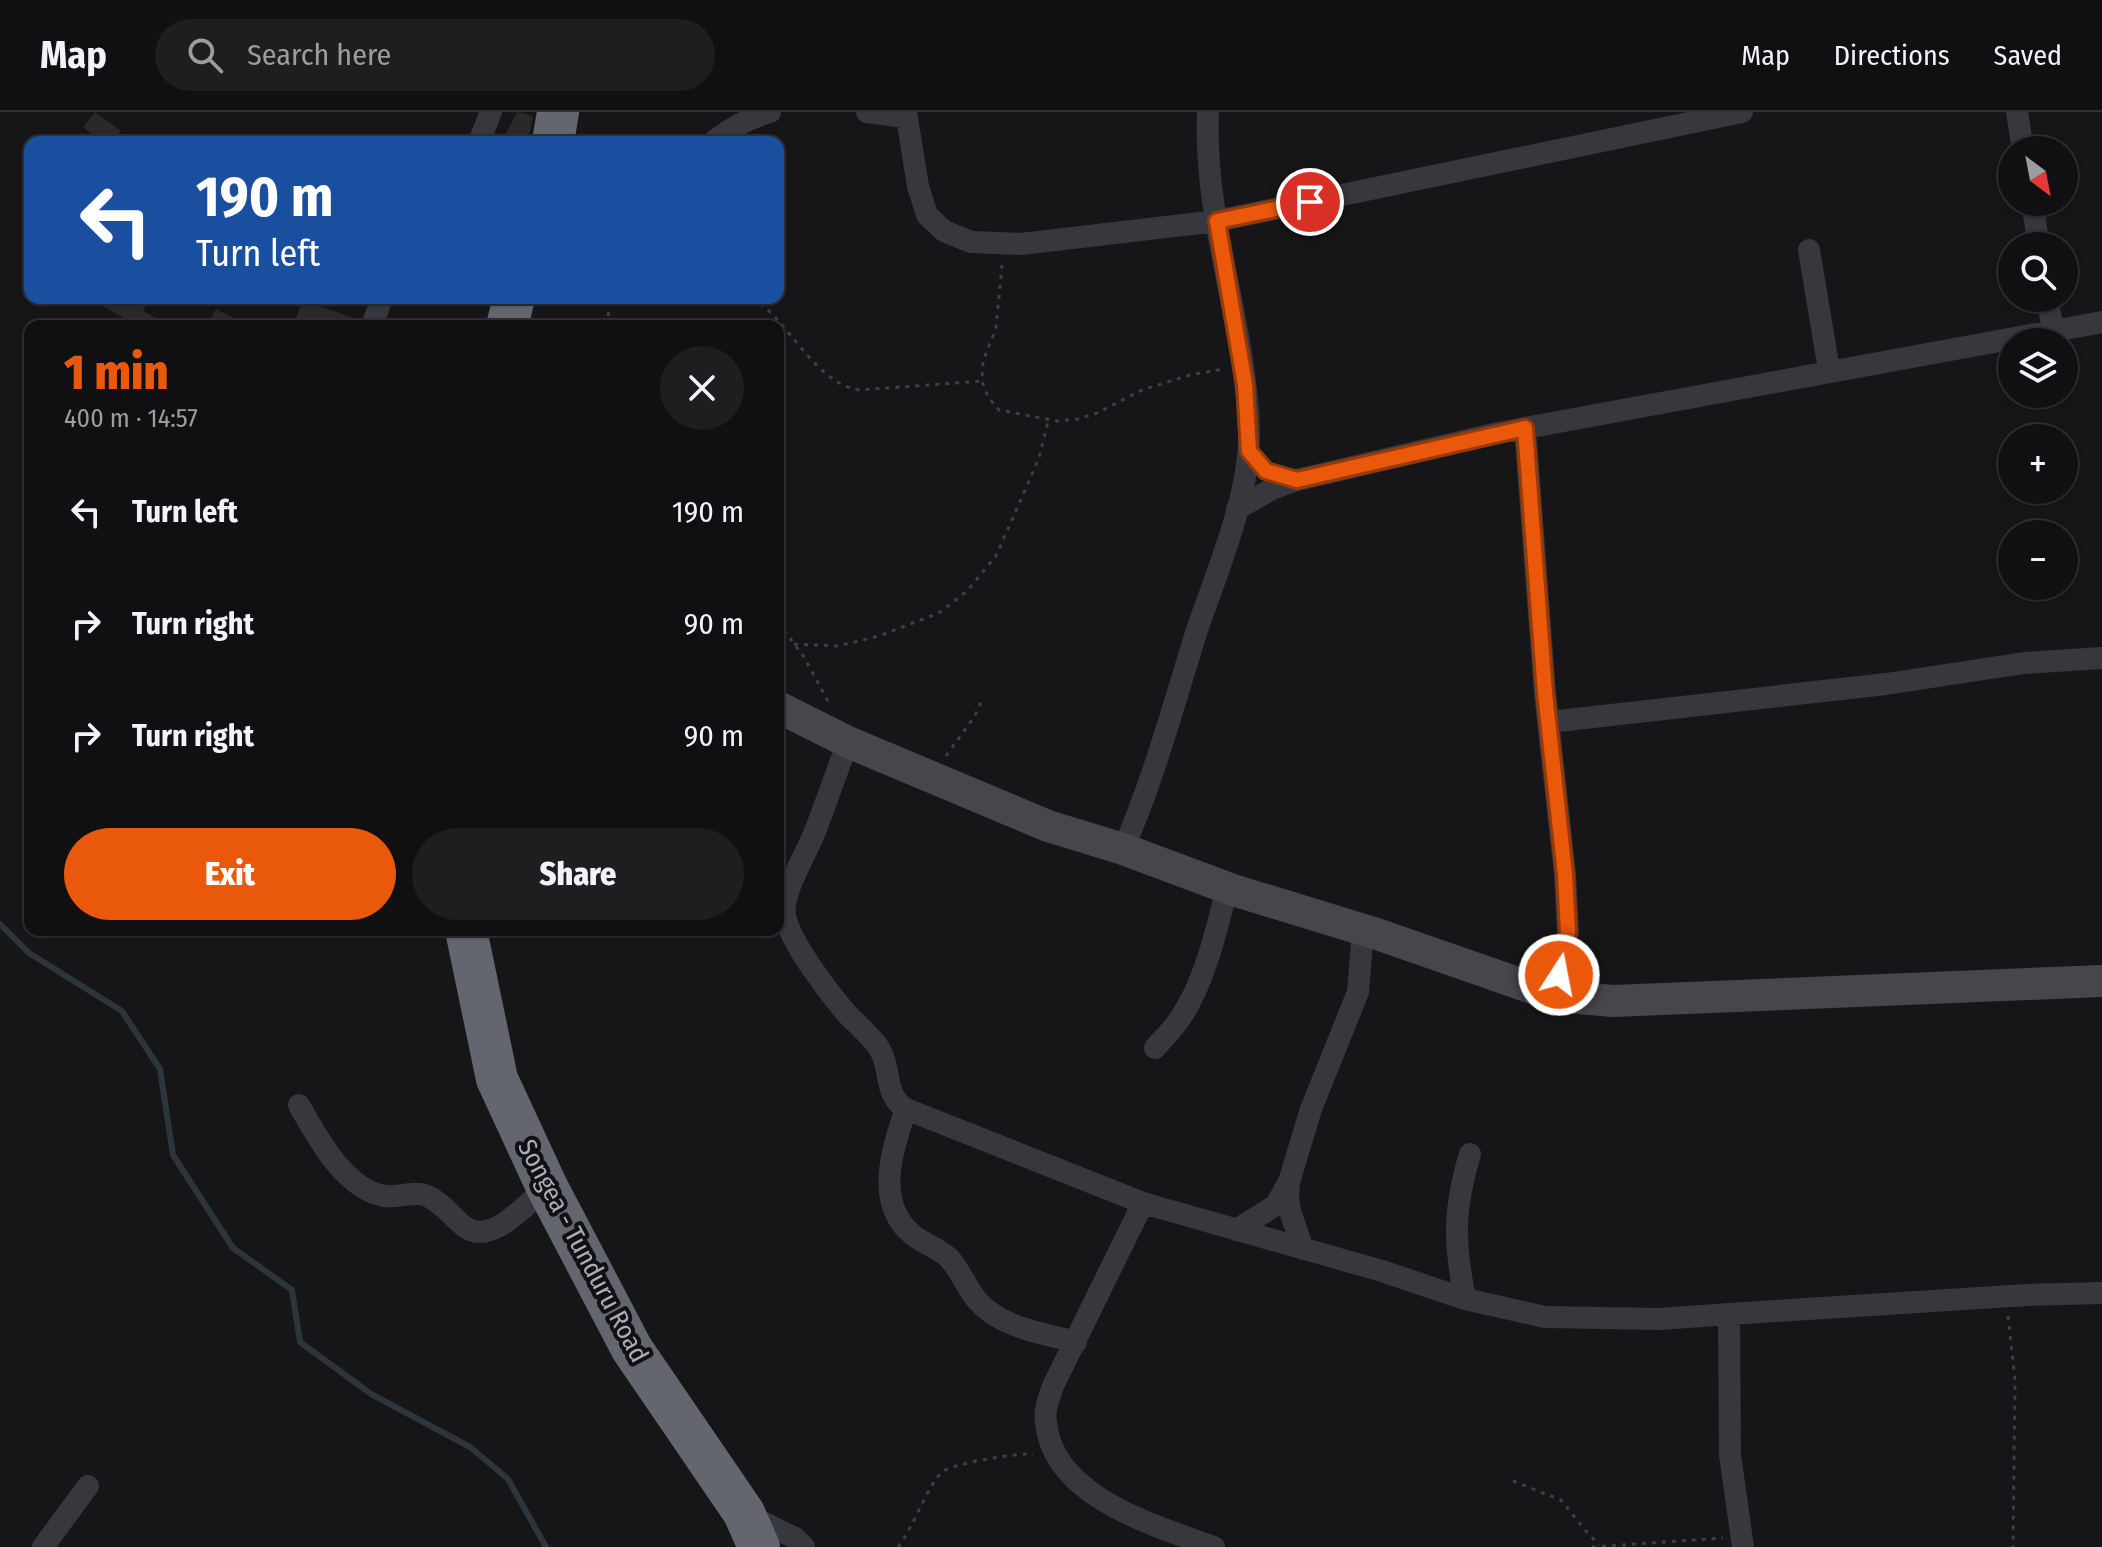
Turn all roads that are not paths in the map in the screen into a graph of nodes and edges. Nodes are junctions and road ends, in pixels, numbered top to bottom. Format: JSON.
{"nodes":[{"id":1,"x":491,"y":112,"type":"edge"},
{"id":2,"x":558,"y":112,"type":"edge"},
{"id":3,"x":770,"y":112,"type":"edge"},
{"id":4,"x":867,"y":112,"type":"edge"},
{"id":5,"x":1208,"y":112,"type":"edge"},
{"id":6,"x":1742,"y":112,"type":"edge"},
{"id":7,"x":2017,"y":112,"type":"edge"},
{"id":8,"x":906,"y":115,"type":"edge"},
{"id":9,"x":1648,"y":122,"type":"edge"},
{"id":10,"x":481,"y":136,"type":"edge"},
{"id":11,"x":554,"y":136,"type":"edge"},
{"id":12,"x":721,"y":136,"type":"edge"},
{"id":13,"x":2021,"y":136,"type":"edge"},
{"id":14,"x":1217,"y":221,"type":"junction"},
{"id":15,"x":1809,"y":250,"type":"dead end"},
{"id":16,"x":2102,"y":322,"type":"edge"},
{"id":17,"x":2060,"y":328,"type":"edge"},
{"id":18,"x":1998,"y":339,"type":"edge"},
{"id":19,"x":1829,"y":370,"type":"junction"},
{"id":20,"x":1525,"y":428,"type":"junction"},
{"id":21,"x":1249,"y":451,"type":"junction"},
{"id":22,"x":1297,"y":480,"type":"junction"},
{"id":23,"x":1237,"y":509,"type":"junction"},
{"id":24,"x":2102,"y":658,"type":"edge"},
{"id":25,"x":784,"y":710,"type":"edge"},
{"id":26,"x":1549,"y":722,"type":"junction"},
{"id":27,"x":844,"y":741,"type":"junction"},
{"id":28,"x":1123,"y":849,"type":"junction"},
{"id":29,"x":1227,"y":887,"type":"junction"},
{"id":30,"x":1363,"y":930,"type":"junction"},
{"id":31,"x":467,"y":936,"type":"edge"},
{"id":32,"x":2102,"y":981,"type":"edge"},
{"id":33,"x":1555,"y":996,"type":"junction"},
{"id":34,"x":1155,"y":1048,"type":"dead end"},
{"id":35,"x":299,"y":1105,"type":"dead end"},
{"id":36,"x":906,"y":1109,"type":"junction"},
{"id":37,"x":1470,"y":1154,"type":"dead end"},
{"id":38,"x":1289,"y":1182,"type":"junction"},
{"id":39,"x":547,"y":1187,"type":"junction"},
{"id":40,"x":1143,"y":1203,"type":"junction"},
{"id":41,"x":1236,"y":1230,"type":"junction"},
{"id":42,"x":1303,"y":1249,"type":"junction"},
{"id":43,"x":2102,"y":1293,"type":"edge"},
{"id":44,"x":1465,"y":1299,"type":"junction"},
{"id":45,"x":1729,"y":1314,"type":"junction"},
{"id":46,"x":1076,"y":1342,"type":"junction"},
{"id":47,"x":88,"y":1486,"type":"dead end"},
{"id":48,"x":751,"y":1530,"type":"edge"},
{"id":49,"x":1741,"y":1541,"type":"edge"},
{"id":50,"x":43,"y":1547,"type":"edge"},
{"id":51,"x":804,"y":1547,"type":"edge"},
{"id":52,"x":1214,"y":1547,"type":"edge"}],
"edges":[{"from":1,"to":10,"type":"street"},
{"from":2,"to":11,"type":"highway"},
{"from":3,"to":12,"type":"street"},
{"from":4,"to":8,"type":"street"},
{"from":5,"to":14,"type":"street"},
{"from":6,"to":9,"type":"street"},
{"from":7,"to":13,"type":"street"},
{"from":8,"to":14,"type":"street"},
{"from":9,"to":14,"type":"street"},
{"from":14,"to":21,"type":"street"},
{"from":15,"to":19,"type":"street"},
{"from":16,"to":17,"type":"street"},
{"from":18,"to":19,"type":"street"},
{"from":19,"to":20,"type":"street"},
{"from":20,"to":22,"type":"street"},
{"from":20,"to":26,"type":"street"},
{"from":21,"to":22,"type":"street"},
{"from":21,"to":23,"type":"street"},
{"from":22,"to":23,"type":"street"},
{"from":23,"to":28,"type":"street"},
{"from":24,"to":26,"type":"street"},
{"from":25,"to":27,"type":"street"},
{"from":26,"to":33,"type":"street"},
{"from":27,"to":28,"type":"street"},
{"from":27,"to":36,"type":"street"},
{"from":28,"to":29,"type":"street"},
{"from":29,"to":30,"type":"street"},
{"from":29,"to":34,"type":"street"},
{"from":30,"to":33,"type":"street"},
{"from":30,"to":38,"type":"street"},
{"from":31,"to":39,"type":"highway","name":"Songea - Tunduru Road"},
{"from":32,"to":33,"type":"street"},
{"from":35,"to":39,"type":"street"},
{"from":36,"to":40,"type":"street"},
{"from":36,"to":46,"type":"street"},
{"from":37,"to":44,"type":"street"},
{"from":38,"to":41,"type":"street"},
{"from":38,"to":42,"type":"street"},
{"from":39,"to":48,"type":"highway","name":"Songea - Tunduru Road"},
{"from":40,"to":41,"type":"street"},
{"from":40,"to":46,"type":"street"},
{"from":41,"to":42,"type":"street"},
{"from":42,"to":44,"type":"street"},
{"from":43,"to":45,"type":"street"},
{"from":44,"to":45,"type":"street"},
{"from":45,"to":49,"type":"street"},
{"from":46,"to":52,"type":"street"},
{"from":47,"to":50,"type":"street"},
{"from":48,"to":51,"type":"street"}]}
